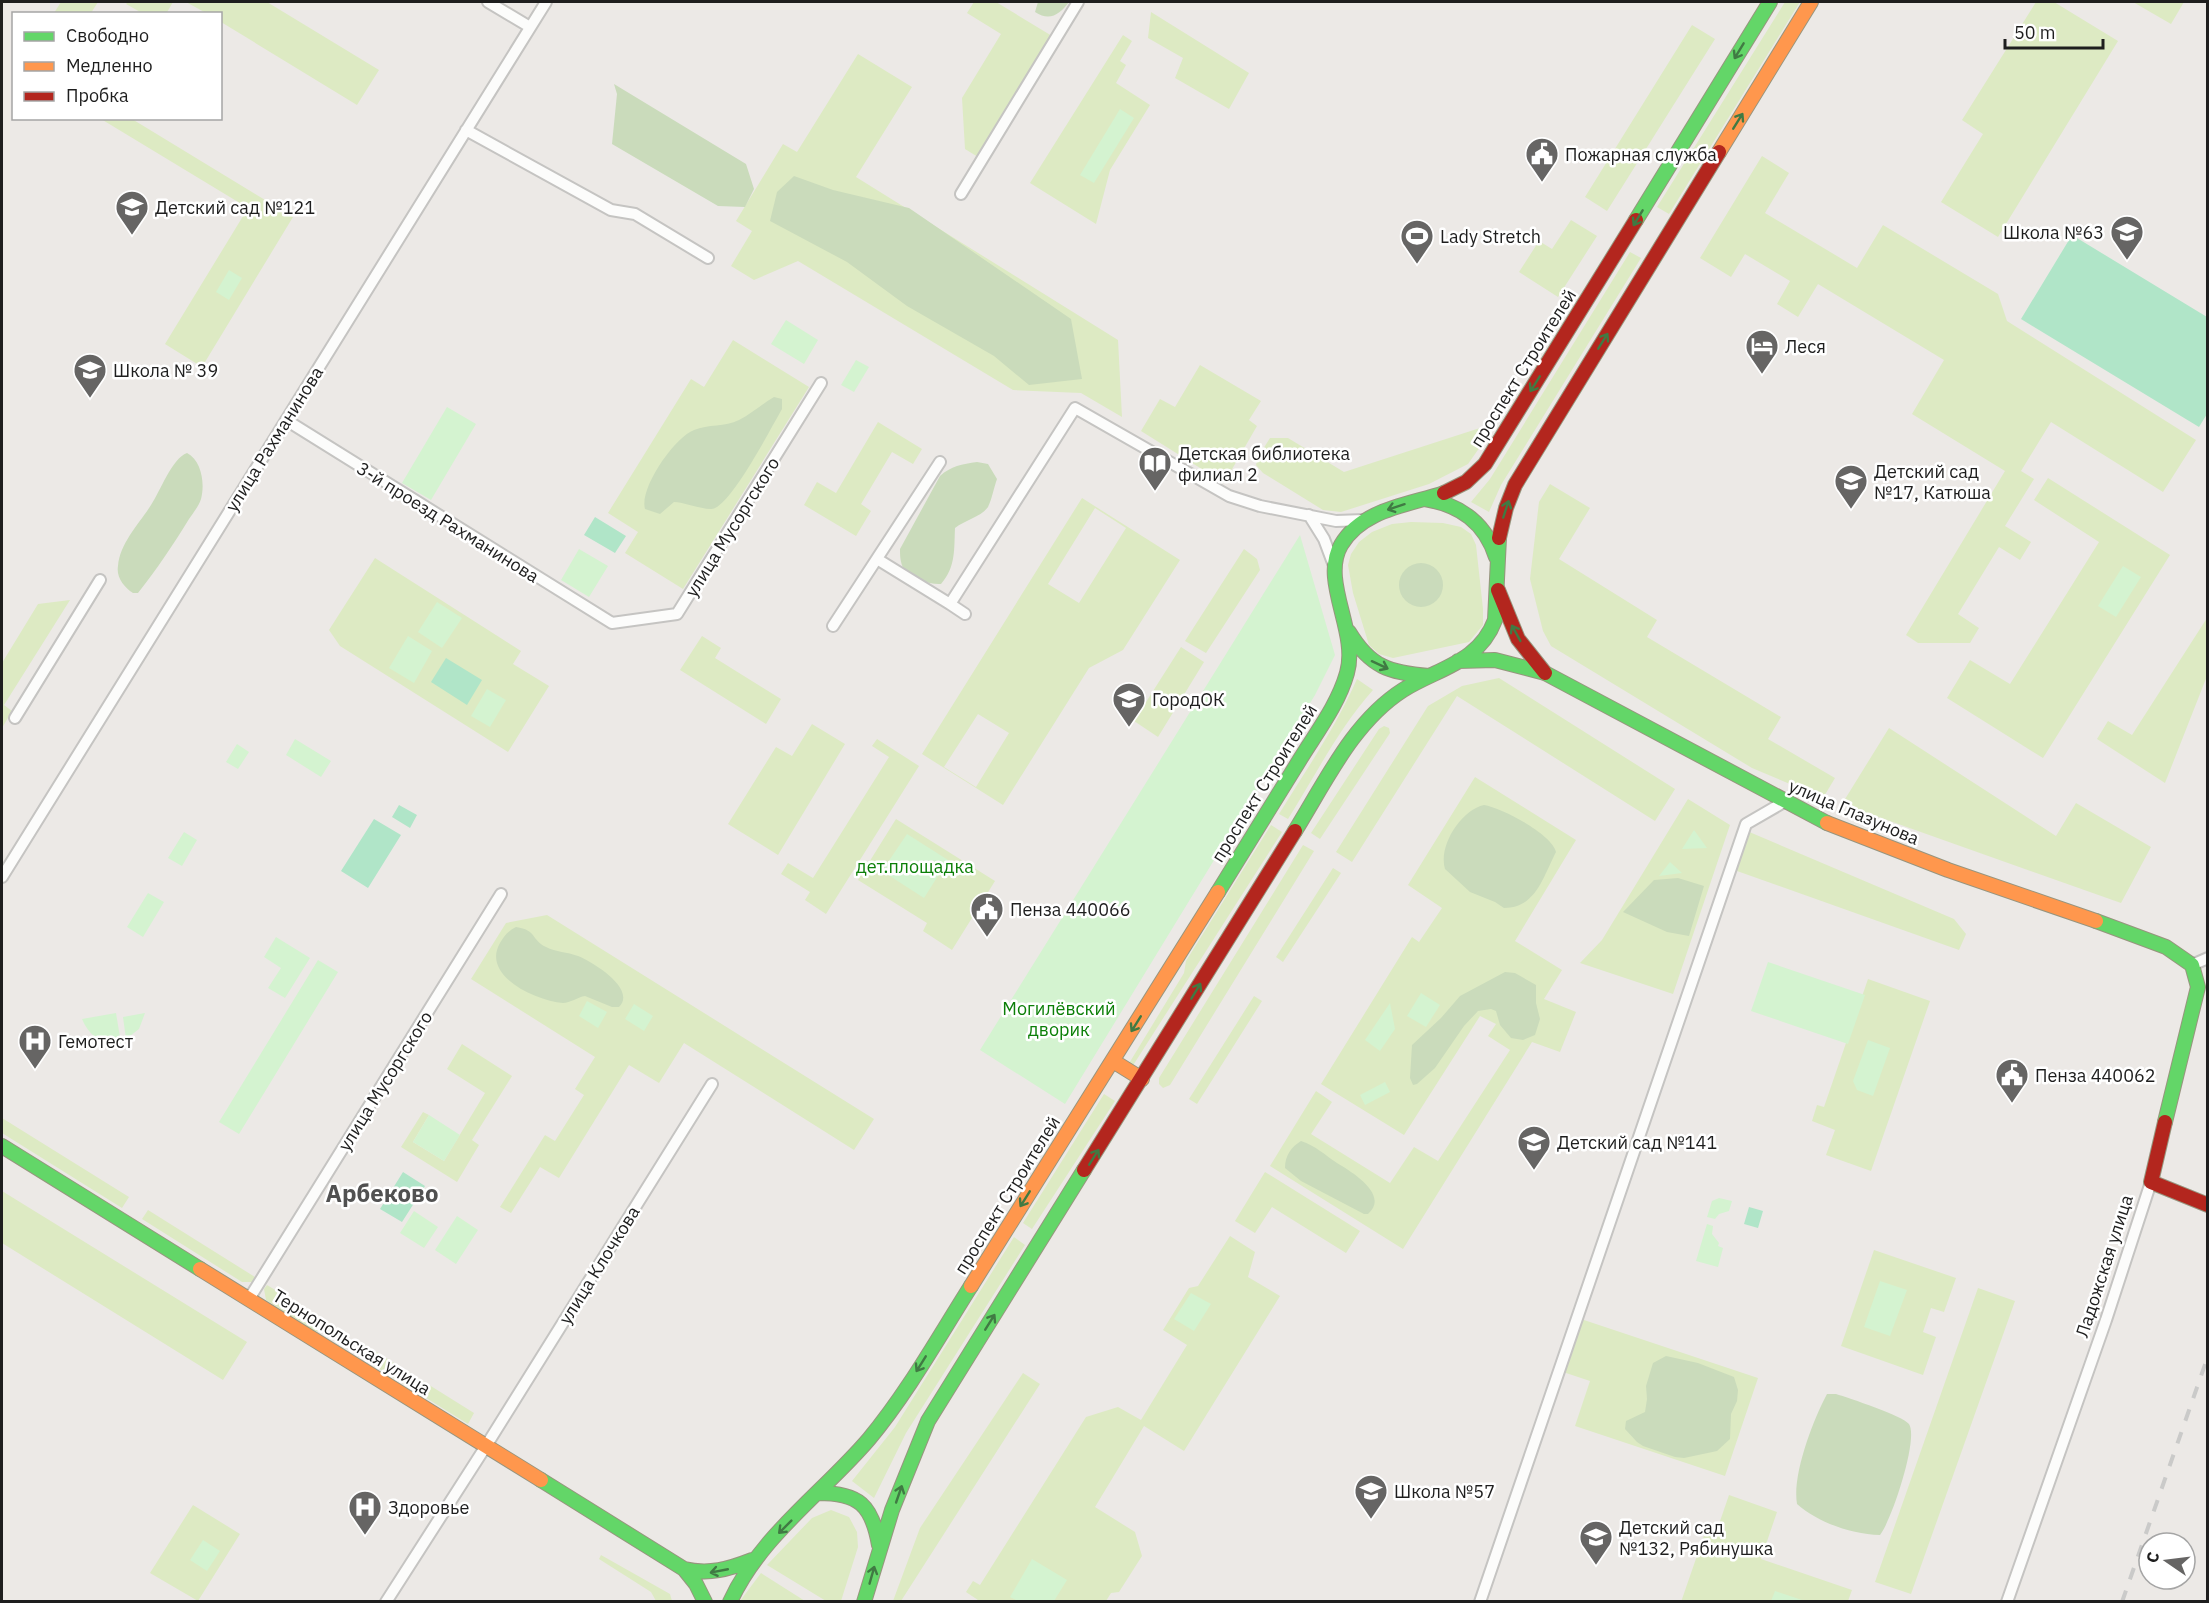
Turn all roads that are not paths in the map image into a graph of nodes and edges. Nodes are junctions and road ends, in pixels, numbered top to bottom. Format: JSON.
{"nodes":[{"id":1,"x":488,"y":2,"type":"edge"},
{"id":2,"x":546,"y":2,"type":"edge"},
{"id":3,"x":1078,"y":2,"type":"edge"},
{"id":4,"x":1770,"y":2,"type":"edge"},
{"id":5,"x":1811,"y":2,"type":"edge"},
{"id":6,"x":530,"y":27,"type":"junction"},
{"id":7,"x":466,"y":130,"type":"junction"},
{"id":8,"x":961,"y":194,"type":"dead end"},
{"id":9,"x":708,"y":258,"type":"dead end"},
{"id":10,"x":821,"y":383,"type":"dead end"},
{"id":11,"x":285,"y":420,"type":"junction"},
{"id":12,"x":940,"y":462,"type":"dead end"},
{"id":13,"x":1424,"y":498,"type":"junction"},
{"id":14,"x":1309,"y":515,"type":"junction"},
{"id":15,"x":1365,"y":520,"type":"junction"},
{"id":16,"x":877,"y":559,"type":"junction"},
{"id":17,"x":1497,"y":560,"type":"junction"},
{"id":18,"x":1335,"y":568,"type":"junction"},
{"id":19,"x":100,"y":580,"type":"dead end"},
{"id":20,"x":1498,"y":588,"type":"junction"},
{"id":21,"x":950,"y":604,"type":"junction"},
{"id":22,"x":965,"y":614,"type":"dead end"},
{"id":23,"x":612,"y":623,"type":"joint"},
{"id":24,"x":833,"y":626,"type":"dead end"},
{"id":25,"x":1347,"y":629,"type":"junction"},
{"id":26,"x":1457,"y":662,"type":"junction"},
{"id":27,"x":1545,"y":673,"type":"junction"},
{"id":28,"x":1429,"y":676,"type":"junction"},
{"id":29,"x":15,"y":718,"type":"dead end"},
{"id":30,"x":1784,"y":802,"type":"junction"},
{"id":31,"x":2,"y":877,"type":"edge"},
{"id":32,"x":501,"y":894,"type":"dead end"},
{"id":33,"x":2208,"y":958,"type":"edge"},
{"id":34,"x":2192,"y":965,"type":"junction"},
{"id":35,"x":1113,"y":1061,"type":"junction"},
{"id":36,"x":1142,"y":1079,"type":"junction"},
{"id":37,"x":712,"y":1084,"type":"dead end"},
{"id":38,"x":2,"y":1146,"type":"edge"},
{"id":39,"x":2151,"y":1182,"type":"junction"},
{"id":40,"x":2208,"y":1205,"type":"edge"},
{"id":41,"x":249,"y":1299,"type":"junction"},
{"id":42,"x":486,"y":1446,"type":"junction"},
{"id":43,"x":818,"y":1493,"type":"junction"},
{"id":44,"x":879,"y":1549,"type":"junction"},
{"id":45,"x":752,"y":1560,"type":"junction"},
{"id":46,"x":684,"y":1569,"type":"junction"},
{"id":47,"x":386,"y":1602,"type":"edge"},
{"id":48,"x":705,"y":1602,"type":"edge"},
{"id":49,"x":730,"y":1602,"type":"edge"},
{"id":50,"x":864,"y":1602,"type":"edge"},
{"id":51,"x":1479,"y":1602,"type":"edge"},
{"id":52,"x":2007,"y":1602,"type":"edge"}],
"edges":[{"from":1,"to":6,"type":"street"},
{"from":2,"to":6,"type":"street","name":"улица Рахманинова"},
{"from":3,"to":8,"type":"street"},
{"from":4,"to":13,"type":"main road","name":"проспект Строителей","one_way":true},
{"from":17,"to":5,"type":"main road","one_way":true},
{"from":6,"to":7,"type":"street","name":"улица Рахманинова"},
{"from":7,"to":9,"type":"street"},
{"from":7,"to":11,"type":"street","name":"улица Рахманинова"},
{"from":10,"to":23,"type":"street","name":"улица Мусоргского"},
{"from":11,"to":23,"type":"street","name":"3-й проезд Рахманинова"},
{"from":11,"to":31,"type":"street","name":"улица Рахманинова"},
{"from":12,"to":16,"type":"street"},
{"from":13,"to":15,"type":"main road","name":"проспект Строителей","one_way":true},
{"from":13,"to":17,"type":"main road"},
{"from":14,"to":15,"type":"street"},
{"from":14,"to":18,"type":"street"},
{"from":14,"to":21,"type":"street"},
{"from":15,"to":18,"type":"main road","name":"проспект Строителей"},
{"from":16,"to":21,"type":"street"},
{"from":16,"to":24,"type":"street"},
{"from":17,"to":20,"type":"main road"},
{"from":18,"to":25,"type":"main road","name":"проспект Строителей"},
{"from":19,"to":29,"type":"street"},
{"from":20,"to":26,"type":"main road"},
{"from":27,"to":20,"type":"main road","name":"улица Глазунова","one_way":true},
{"from":21,"to":22,"type":"street"},
{"from":25,"to":28,"type":"main road","one_way":true},
{"from":25,"to":35,"type":"main road","name":"проспект Строителей","one_way":true},
{"from":26,"to":27,"type":"main road","name":"улица Глазунова"},
{"from":26,"to":28,"type":"main road"},
{"from":27,"to":30,"type":"main road","name":"улица Глазунова"},
{"from":36,"to":28,"type":"main road","one_way":true},
{"from":30,"to":34,"type":"main road","name":"улица Глазунова"},
{"from":30,"to":51,"type":"street"},
{"from":32,"to":41,"type":"street","name":"улица Мусоргского"},
{"from":33,"to":34,"type":"street"},
{"from":34,"to":39,"type":"main road","name":"Ладожская улица"},
{"from":35,"to":36,"type":"main road"},
{"from":35,"to":43,"type":"main road","name":"проспект Строителей","one_way":true},
{"from":44,"to":36,"type":"main road","one_way":true},
{"from":37,"to":42,"type":"street","name":"улица Клочкова"},
{"from":38,"to":41,"type":"main road","name":"Тернопольская улица"},
{"from":39,"to":40,"type":"main road"},
{"from":39,"to":52,"type":"street","name":"Ладожская улица"},
{"from":41,"to":42,"type":"main road","name":"Тернопольская улица"},
{"from":42,"to":46,"type":"main road","name":"Тернопольская улица"},
{"from":42,"to":47,"type":"street","name":"улица Клочкова"},
{"from":43,"to":44,"type":"main road"},
{"from":43,"to":45,"type":"main road","name":"проспект Строителей","one_way":true},
{"from":50,"to":44,"type":"main road","one_way":true},
{"from":45,"to":46,"type":"main road","name":"Тернопольская улица","one_way":true},
{"from":45,"to":49,"type":"main road","name":"проспект Строителей"},
{"from":46,"to":48,"type":"main road","name":"Тернопольская улица"}]}
